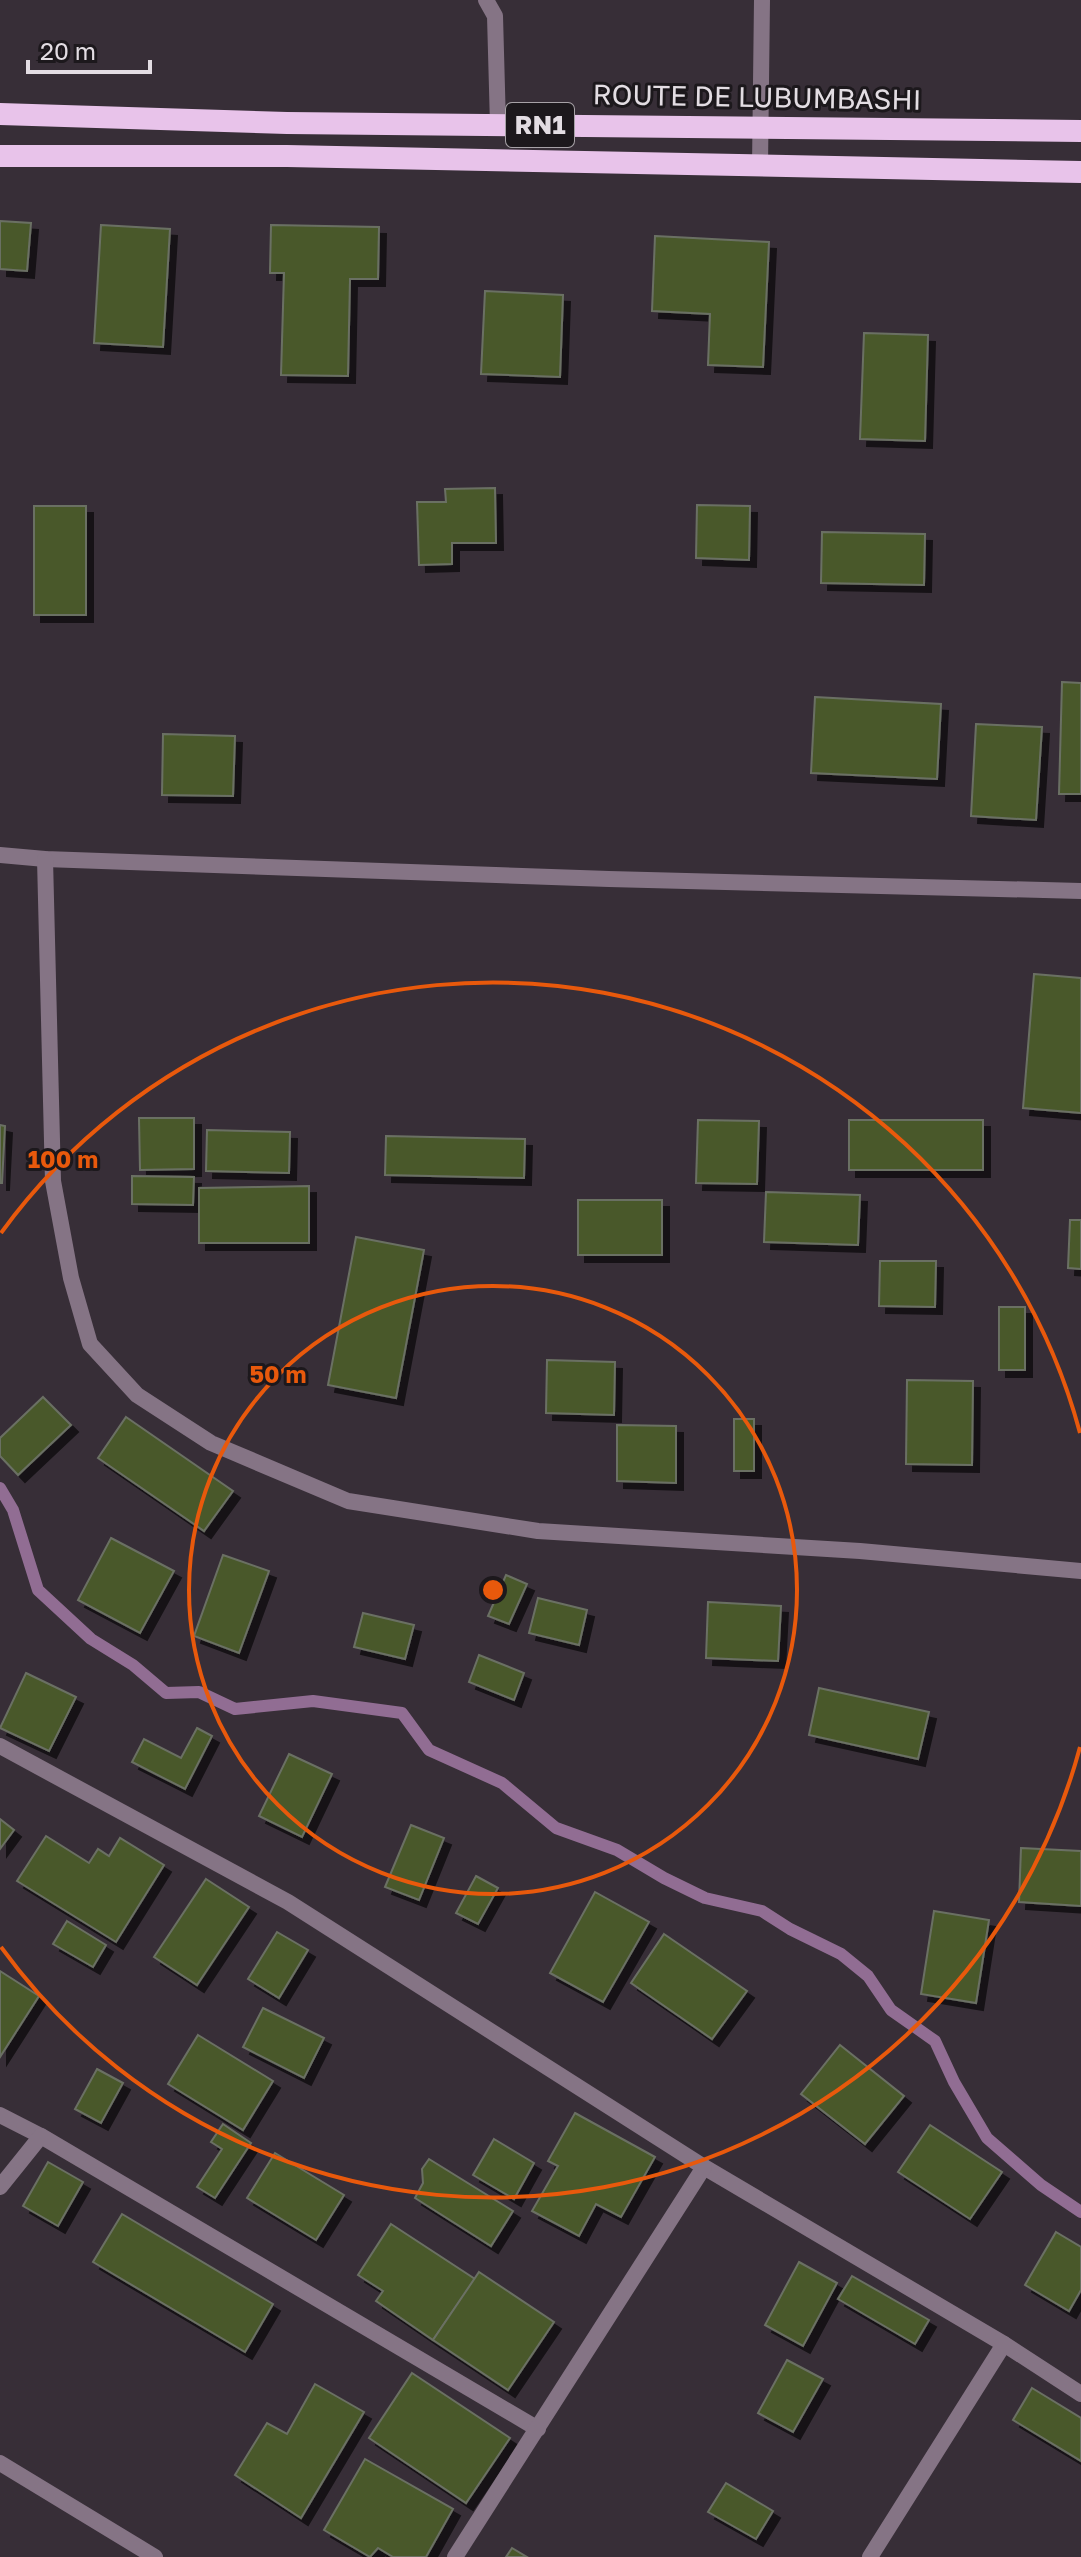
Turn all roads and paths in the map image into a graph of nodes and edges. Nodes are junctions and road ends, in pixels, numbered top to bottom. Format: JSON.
{"nodes":[{"id":1,"x":486,"y":0,"type":"edge"},
{"id":2,"x":762,"y":0,"type":"edge"},
{"id":3,"x":0,"y":114,"type":"edge"},
{"id":4,"x":498,"y":125,"type":"junction"},
{"id":5,"x":759,"y":127,"type":"junction"},
{"id":6,"x":1081,"y":131,"type":"edge"},
{"id":7,"x":0,"y":156,"type":"edge"},
{"id":8,"x":760,"y":166,"type":"junction"},
{"id":9,"x":1081,"y":172,"type":"edge"},
{"id":10,"x":0,"y":855,"type":"edge"},
{"id":11,"x":45,"y":859,"type":"junction"},
{"id":12,"x":1081,"y":891,"type":"edge"},
{"id":13,"x":1081,"y":1571,"type":"edge"},
{"id":14,"x":0,"y":1746,"type":"edge"},
{"id":15,"x":0,"y":2115,"type":"edge"},
{"id":16,"x":41,"y":2136,"type":"junction"},
{"id":17,"x":704,"y":2167,"type":"junction"},
{"id":18,"x":0,"y":2187,"type":"edge"},
{"id":19,"x":1004,"y":2344,"type":"junction"},
{"id":20,"x":1081,"y":2394,"type":"edge"},
{"id":21,"x":538,"y":2429,"type":"junction"},
{"id":22,"x":0,"y":2463,"type":"edge"},
{"id":23,"x":155,"y":2557,"type":"edge"},
{"id":24,"x":455,"y":2557,"type":"edge"},
{"id":25,"x":870,"y":2557,"type":"edge"}],
"edges":[{"from":1,"to":4,"type":"street"},
{"from":2,"to":5,"type":"street"},
{"from":3,"to":4,"type":"highway","name":"ROUTE DE LUBUMBASHI","number":"RN1"},
{"from":4,"to":5,"type":"highway","name":"ROUTE DE LUBUMBASHI","number":"RN1"},
{"from":5,"to":6,"type":"highway","name":"ROUTE DE LUBUMBASHI","number":"RN1"},
{"from":5,"to":8,"type":"street"},
{"from":7,"to":8,"type":"highway","number":"RN1"},
{"from":8,"to":9,"type":"highway","number":"RN1"},
{"from":10,"to":11,"type":"street"},
{"from":11,"to":12,"type":"street"},
{"from":11,"to":13,"type":"street"},
{"from":14,"to":17,"type":"street"},
{"from":15,"to":16,"type":"street"},
{"from":16,"to":18,"type":"street"},
{"from":16,"to":21,"type":"street"},
{"from":17,"to":19,"type":"street"},
{"from":17,"to":21,"type":"street"},
{"from":19,"to":20,"type":"street"},
{"from":19,"to":25,"type":"street"},
{"from":21,"to":24,"type":"street"},
{"from":22,"to":23,"type":"street"}]}
